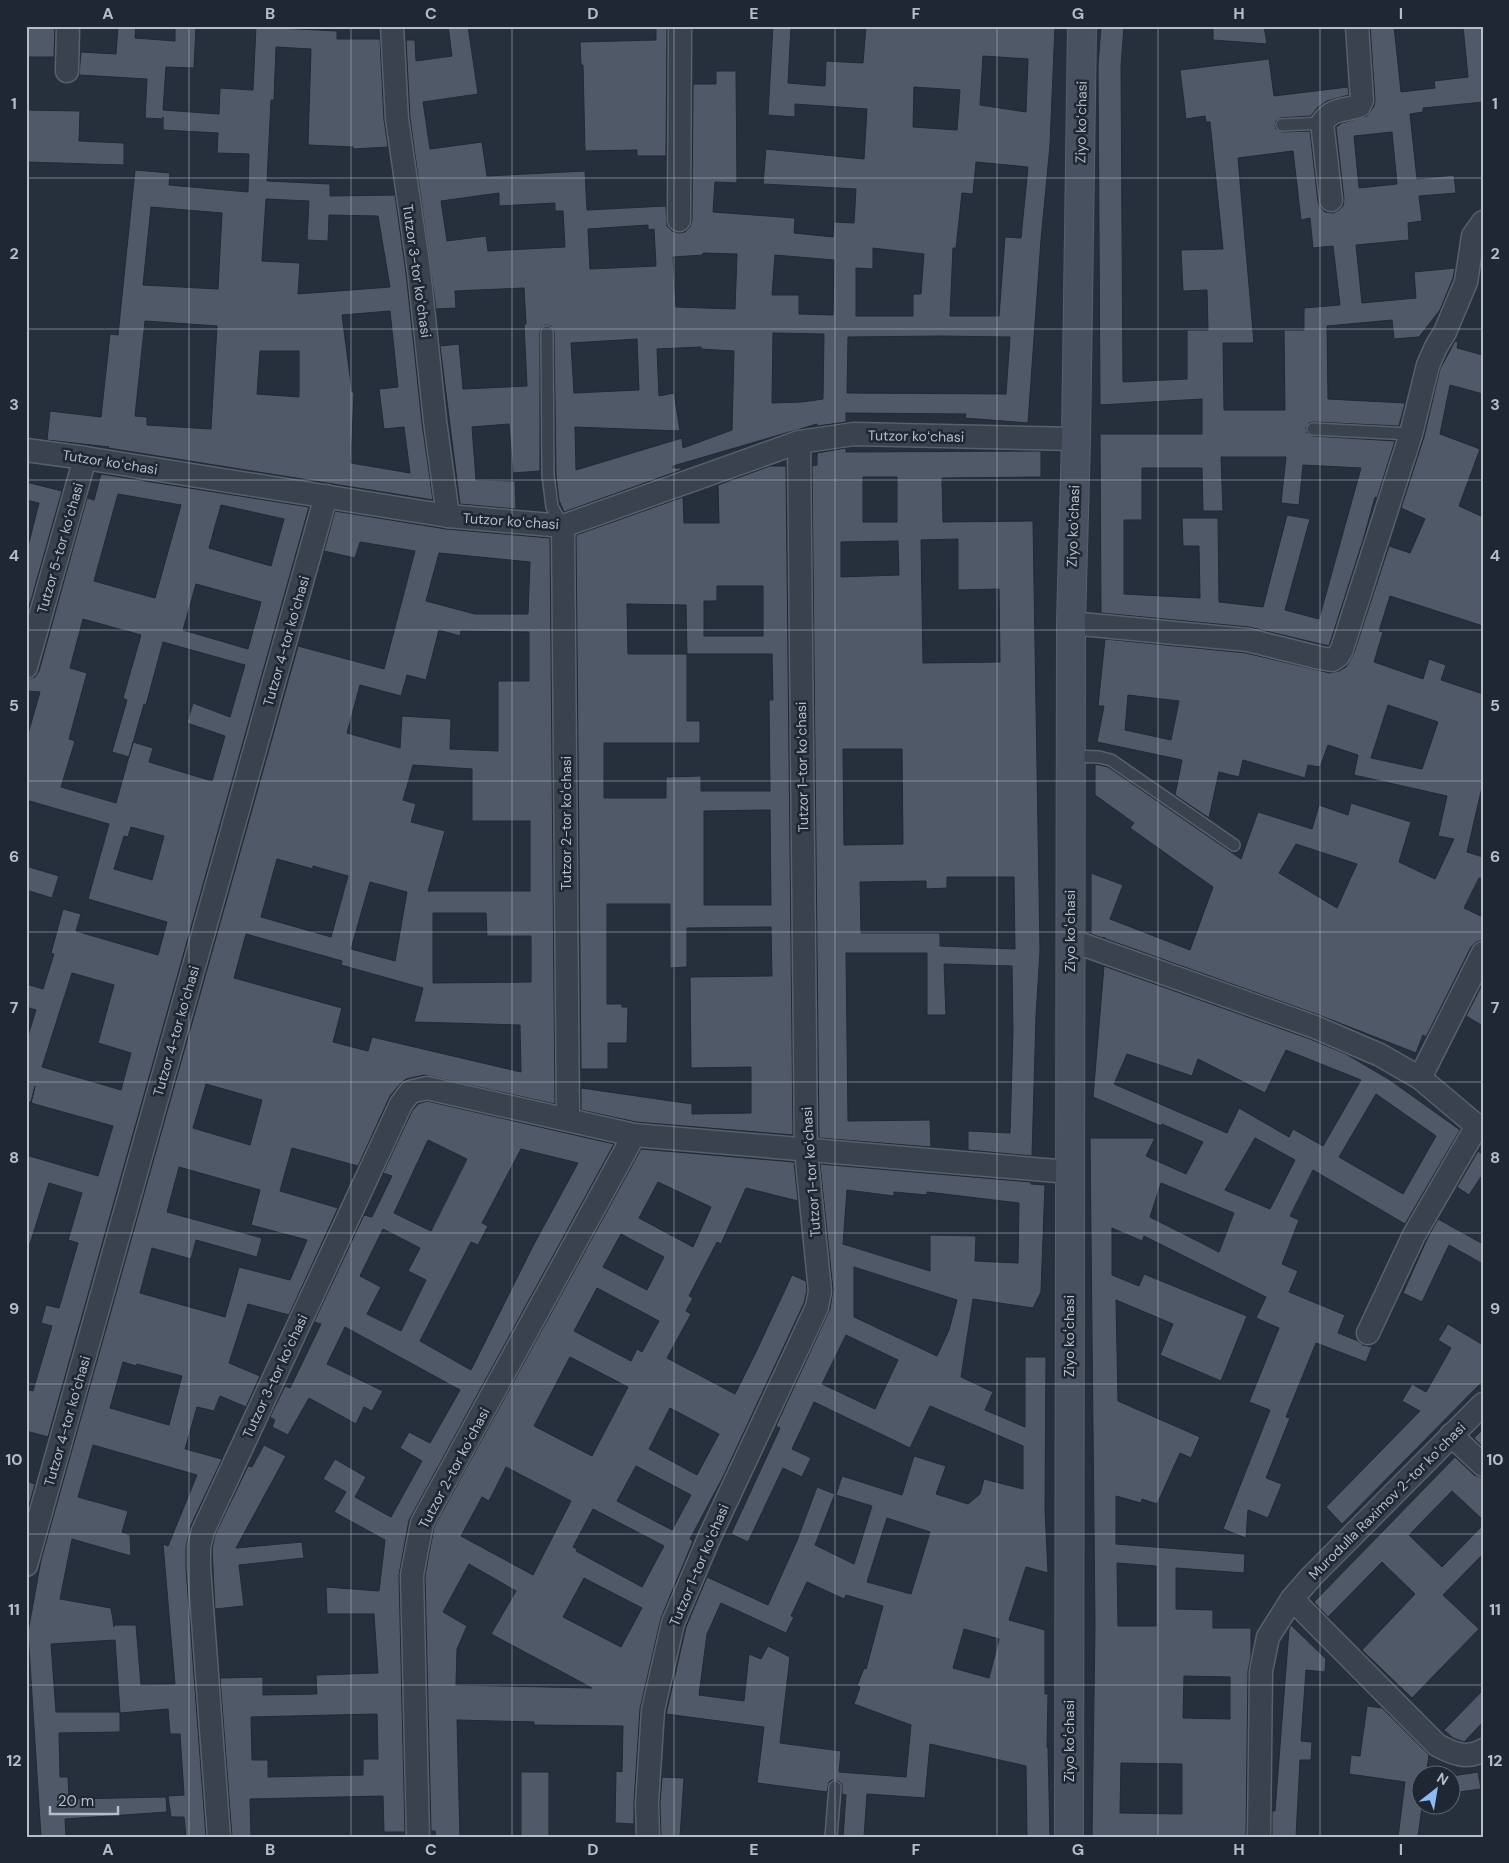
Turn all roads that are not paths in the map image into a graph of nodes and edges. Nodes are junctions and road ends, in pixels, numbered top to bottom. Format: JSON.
{"nodes":[{"id":1,"x":68,"y":26,"type":"edge"},
{"id":2,"x":392,"y":26,"type":"edge"},
{"id":3,"x":680,"y":26,"type":"edge"},
{"id":4,"x":1082,"y":26,"type":"edge"},
{"id":5,"x":1357,"y":26,"type":"edge"},
{"id":6,"x":67,"y":71,"type":"dead end"},
{"id":7,"x":1322,"y":123,"type":"junction"},
{"id":8,"x":1282,"y":125,"type":"dead end"},
{"id":9,"x":1331,"y":200,"type":"dead end"},
{"id":10,"x":679,"y":220,"type":"dead end"},
{"id":11,"x":1483,"y":222,"type":"edge"},
{"id":12,"x":547,"y":332,"type":"dead end"},
{"id":13,"x":1313,"y":429,"type":"dead end"},
{"id":14,"x":1411,"y":434,"type":"junction"},
{"id":15,"x":1076,"y":440,"type":"junction"},
{"id":16,"x":799,"y":442,"type":"junction"},
{"id":17,"x":26,"y":450,"type":"edge"},
{"id":18,"x":85,"y":458,"type":"junction"},
{"id":19,"x":326,"y":496,"type":"junction"},
{"id":20,"x":448,"y":516,"type":"junction"},
{"id":21,"x":563,"y":526,"type":"junction"},
{"id":22,"x":1071,"y":623,"type":"junction"},
{"id":23,"x":26,"y":667,"type":"edge"},
{"id":24,"x":1071,"y":756,"type":"junction"},
{"id":25,"x":1234,"y":845,"type":"dead end"},
{"id":26,"x":1070,"y":940,"type":"junction"},
{"id":27,"x":1483,"y":953,"type":"edge"},
{"id":28,"x":1420,"y":1078,"type":"junction"},
{"id":29,"x":568,"y":1119,"type":"junction"},
{"id":30,"x":1480,"y":1129,"type":"edge"},
{"id":31,"x":634,"y":1135,"type":"junction"},
{"id":32,"x":806,"y":1150,"type":"junction"},
{"id":33,"x":1069,"y":1172,"type":"junction"},
{"id":34,"x":1368,"y":1334,"type":"dead end"},
{"id":35,"x":1483,"y":1404,"type":"edge"},
{"id":36,"x":1452,"y":1435,"type":"junction"},
{"id":37,"x":1483,"y":1466,"type":"edge"},
{"id":38,"x":26,"y":1566,"type":"edge"},
{"id":39,"x":1292,"y":1599,"type":"junction"},
{"id":40,"x":1483,"y":1750,"type":"edge"},
{"id":41,"x":835,"y":1787,"type":"dead end"},
{"id":42,"x":219,"y":1837,"type":"edge"},
{"id":43,"x":418,"y":1837,"type":"edge"},
{"id":44,"x":648,"y":1837,"type":"edge"},
{"id":45,"x":832,"y":1837,"type":"edge"},
{"id":46,"x":1069,"y":1837,"type":"edge"},
{"id":47,"x":1259,"y":1837,"type":"edge"}],
"edges":[{"from":1,"to":6,"type":"street"},
{"from":2,"to":20,"type":"street","name":"Tutzor 3-tor koʻchasi"},
{"from":3,"to":10,"type":"street"},
{"from":4,"to":15,"type":"street","name":"Ziyo koʻchasi"},
{"from":5,"to":7,"type":"street"},
{"from":7,"to":8,"type":"lane"},
{"from":7,"to":9,"type":"street"},
{"from":11,"to":14,"type":"street"},
{"from":12,"to":21,"type":"lane"},
{"from":13,"to":14,"type":"lane"},
{"from":14,"to":22,"type":"street"},
{"from":15,"to":16,"type":"street","name":"Tutzor koʻchasi"},
{"from":15,"to":22,"type":"street","name":"Ziyo koʻchasi"},
{"from":16,"to":21,"type":"street","name":"Tutzor koʻchasi"},
{"from":16,"to":32,"type":"street","name":"Tutzor 1-tor koʻchasi"},
{"from":17,"to":18,"type":"street","name":"Tutzor koʻchasi"},
{"from":18,"to":19,"type":"street","name":"Tutzor koʻchasi"},
{"from":18,"to":23,"type":"street","name":"Tutzor 5-tor koʻchasi"},
{"from":19,"to":20,"type":"street","name":"Tutzor koʻchasi"},
{"from":19,"to":38,"type":"street","name":"Tutzor 4-tor koʻchasi"},
{"from":20,"to":21,"type":"street","name":"Tutzor koʻchasi"},
{"from":21,"to":29,"type":"street","name":"Tutzor 2-tor koʻchasi"},
{"from":22,"to":24,"type":"street","name":"Ziyo koʻchasi"},
{"from":24,"to":25,"type":"lane"},
{"from":24,"to":26,"type":"street","name":"Ziyo koʻchasi"},
{"from":26,"to":28,"type":"street"},
{"from":26,"to":33,"type":"street","name":"Ziyo koʻchasi"},
{"from":27,"to":28,"type":"street"},
{"from":28,"to":30,"type":"street"},
{"from":29,"to":31,"type":"street","name":"Tutzor 3-tor koʻchasi"},
{"from":29,"to":42,"type":"street","name":"Tutzor 3-tor koʻchasi"},
{"from":30,"to":34,"type":"street"},
{"from":31,"to":32,"type":"street","name":"Tutzor 3-tor koʻchasi"},
{"from":31,"to":43,"type":"street","name":"Tutzor 2-tor koʻchasi"},
{"from":32,"to":33,"type":"street","name":"Tutzor 3-tor koʻchasi"},
{"from":32,"to":44,"type":"street","name":"Tutzor 1-tor koʻchasi"},
{"from":33,"to":46,"type":"street","name":"Ziyo koʻchasi"},
{"from":35,"to":36,"type":"street","name":"Murodulla Raximov 2-tor koʻchasi"},
{"from":36,"to":37,"type":"street"},
{"from":36,"to":39,"type":"street","name":"Murodulla Raximov 2-tor koʻchasi"},
{"from":39,"to":40,"type":"street"},
{"from":39,"to":47,"type":"street","name":"Murodulla Raximov 2-tor koʻchasi"},
{"from":41,"to":45,"type":"lane"}]}
